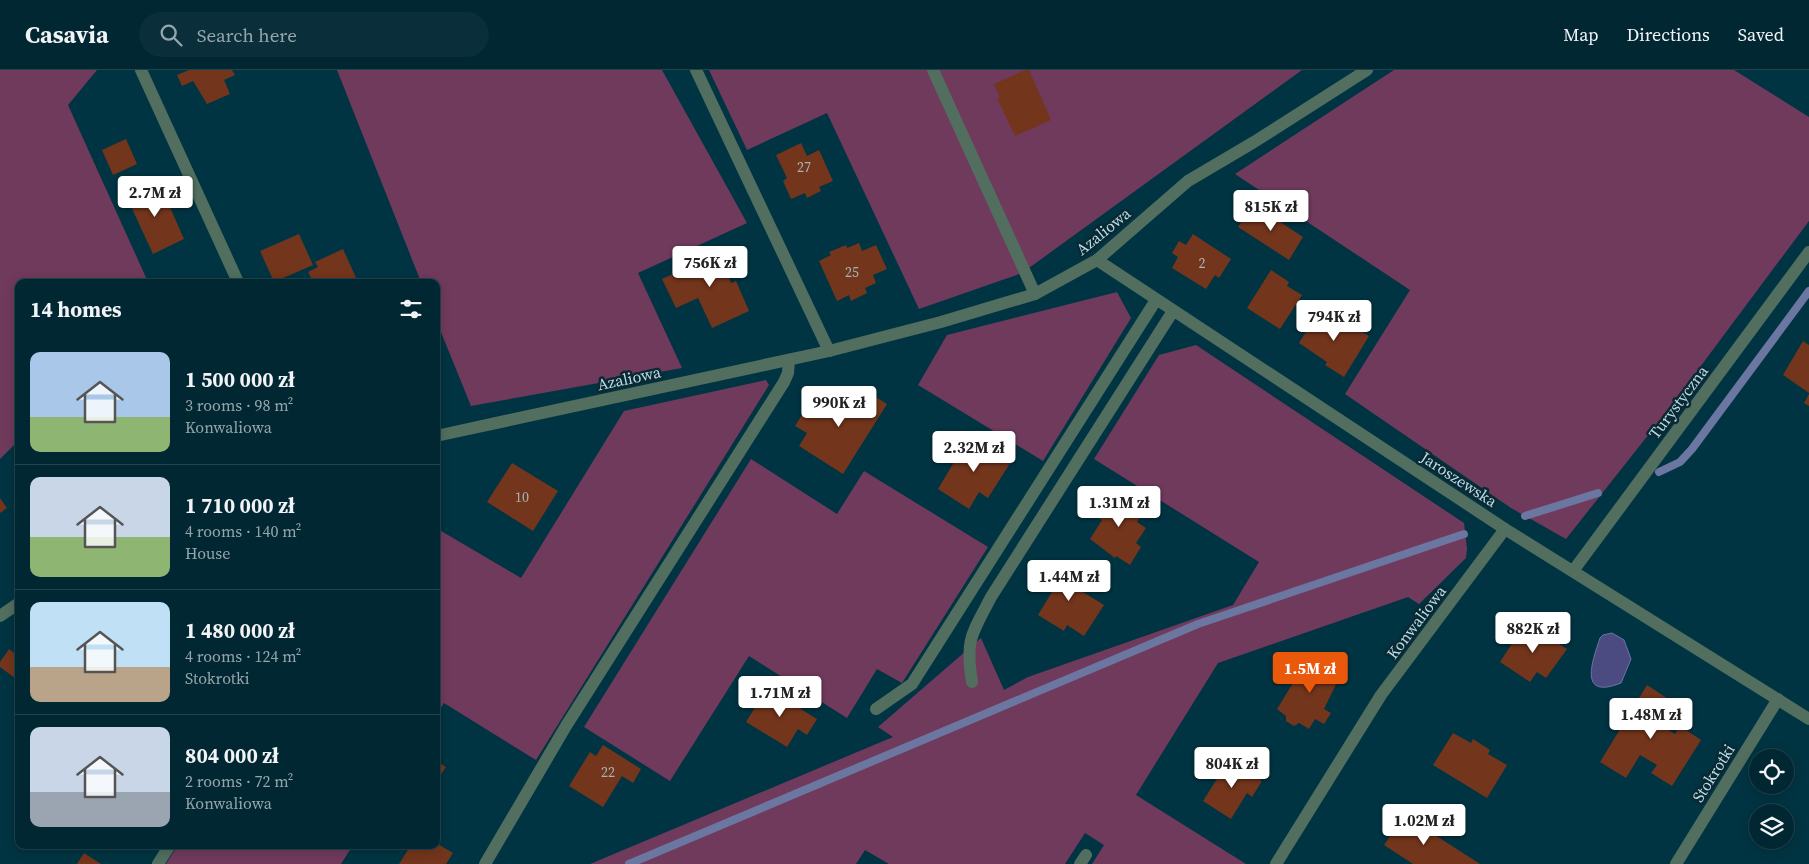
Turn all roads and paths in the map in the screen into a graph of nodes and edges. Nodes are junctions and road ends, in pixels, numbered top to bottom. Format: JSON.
{"nodes":[{"id":1,"x":141,"y":70,"type":"edge"},
{"id":2,"x":696,"y":70,"type":"edge"},
{"id":3,"x":933,"y":70,"type":"edge"},
{"id":4,"x":1366,"y":70,"type":"edge"},
{"id":5,"x":1809,"y":252,"type":"edge"},
{"id":6,"x":1097,"y":260,"type":"junction"},
{"id":7,"x":237,"y":279,"type":"edge"},
{"id":8,"x":1035,"y":294,"type":"junction"},
{"id":9,"x":1156,"y":300,"type":"junction"},
{"id":10,"x":1173,"y":311,"type":"junction"},
{"id":11,"x":829,"y":351,"type":"junction"},
{"id":12,"x":789,"y":360,"type":"junction"},
{"id":13,"x":440,"y":435,"type":"edge"},
{"id":14,"x":1506,"y":529,"type":"junction"},
{"id":15,"x":1573,"y":571,"type":"junction"},
{"id":16,"x":15,"y":606,"type":"edge"},
{"id":17,"x":0,"y":616,"type":"edge"},
{"id":18,"x":972,"y":682,"type":"dead end"},
{"id":19,"x":1778,"y":699,"type":"junction"},
{"id":20,"x":876,"y":708,"type":"dead end"},
{"id":21,"x":1809,"y":719,"type":"edge"},
{"id":22,"x":167,"y":849,"type":"edge"},
{"id":23,"x":158,"y":864,"type":"edge"},
{"id":24,"x":485,"y":864,"type":"edge"},
{"id":25,"x":1276,"y":864,"type":"edge"},
{"id":26,"x":1676,"y":864,"type":"edge"}],
"edges":[{"from":1,"to":7,"type":"street"},
{"from":2,"to":11,"type":"street"},
{"from":3,"to":8,"type":"street"},
{"from":4,"to":6,"type":"street","name":"Azaliowa"},
{"from":5,"to":15,"type":"street","name":"Turystyczna"},
{"from":6,"to":8,"type":"street","name":"Azaliowa"},
{"from":6,"to":9,"type":"street","name":"Jaroszewska"},
{"from":8,"to":11,"type":"street","name":"Azaliowa"},
{"from":9,"to":10,"type":"street","name":"Jaroszewska"},
{"from":9,"to":20,"type":"street"},
{"from":10,"to":14,"type":"street","name":"Jaroszewska"},
{"from":10,"to":18,"type":"street"},
{"from":11,"to":12,"type":"street","name":"Azaliowa"},
{"from":12,"to":13,"type":"street","name":"Azaliowa"},
{"from":12,"to":24,"type":"street"},
{"from":14,"to":15,"type":"street","name":"Jaroszewska"},
{"from":14,"to":25,"type":"street","name":"Konwaliowa"},
{"from":15,"to":19,"type":"street","name":"Jaroszewska"},
{"from":16,"to":17,"type":"street"},
{"from":19,"to":21,"type":"street","name":"Jaroszewska"},
{"from":19,"to":26,"type":"street","name":"Stokrotki"},
{"from":22,"to":23,"type":"street"}]}
